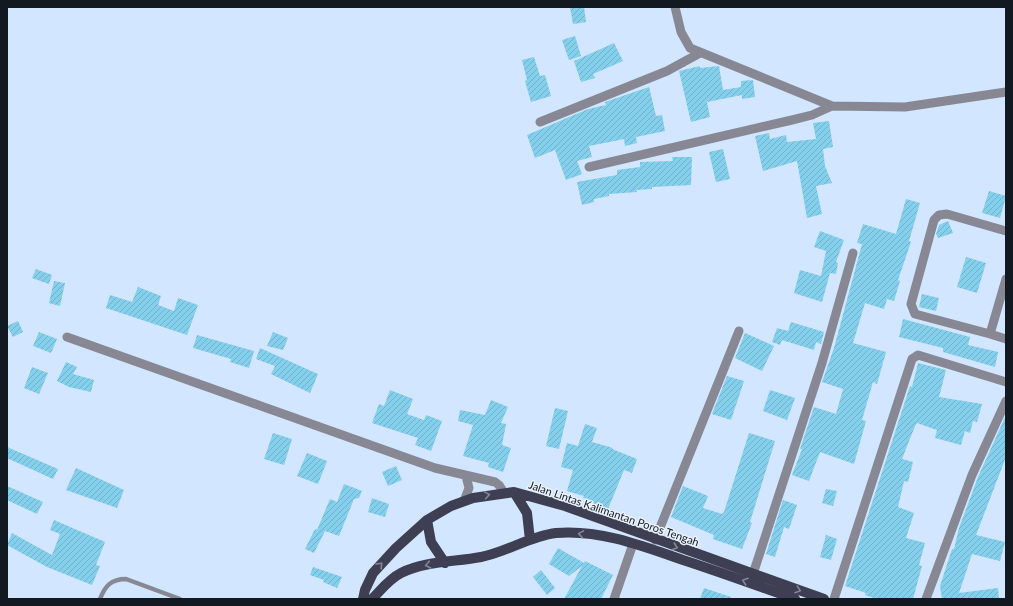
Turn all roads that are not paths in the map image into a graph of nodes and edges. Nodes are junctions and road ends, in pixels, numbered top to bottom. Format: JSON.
{"nodes":[{"id":1,"x":674,"y":7,"type":"edge"},
{"id":2,"x":700,"y":53,"type":"junction"},
{"id":3,"x":1006,"y":92,"type":"edge"},
{"id":4,"x":832,"y":106,"type":"junction"},
{"id":5,"x":540,"y":122,"type":"dead end"},
{"id":6,"x":589,"y":167,"type":"dead end"},
{"id":7,"x":1006,"y":231,"type":"edge"},
{"id":8,"x":853,"y":253,"type":"dead end"},
{"id":9,"x":1006,"y":279,"type":"edge"},
{"id":10,"x":739,"y":331,"type":"dead end"},
{"id":11,"x":990,"y":334,"type":"junction"},
{"id":12,"x":67,"y":337,"type":"dead end"},
{"id":13,"x":1006,"y":339,"type":"edge"},
{"id":14,"x":1006,"y":382,"type":"edge"},
{"id":15,"x":1006,"y":401,"type":"edge"},
{"id":16,"x":466,"y":476,"type":"junction"},
{"id":17,"x":509,"y":492,"type":"junction"},
{"id":18,"x":464,"y":501,"type":"junction"},
{"id":19,"x":427,"y":520,"type":"junction"},
{"id":20,"x":530,"y":540,"type":"junction"},
{"id":21,"x":655,"y":540,"type":"junction"},
{"id":22,"x":633,"y":544,"type":"junction"},
{"id":23,"x":445,"y":563,"type":"junction"},
{"id":24,"x":753,"y":574,"type":"junction"},
{"id":25,"x":100,"y":599,"type":"edge"},
{"id":26,"x":180,"y":599,"type":"edge"},
{"id":27,"x":363,"y":599,"type":"edge"},
{"id":28,"x":372,"y":599,"type":"edge"},
{"id":29,"x":614,"y":599,"type":"edge"},
{"id":30,"x":795,"y":599,"type":"edge"},
{"id":31,"x":824,"y":599,"type":"edge"},
{"id":32,"x":834,"y":599,"type":"edge"},
{"id":33,"x":926,"y":599,"type":"edge"}],
"edges":[{"from":1,"to":2,"type":"street"},
{"from":2,"to":4,"type":"street"},
{"from":2,"to":5,"type":"street"},
{"from":3,"to":4,"type":"street"},
{"from":4,"to":6,"type":"street"},
{"from":7,"to":11,"type":"street"},
{"from":8,"to":24,"type":"street"},
{"from":9,"to":11,"type":"street"},
{"from":10,"to":21,"type":"street"},
{"from":11,"to":13,"type":"street"},
{"from":12,"to":16,"type":"street"},
{"from":14,"to":32,"type":"street"},
{"from":15,"to":33,"type":"street"},
{"from":16,"to":17,"type":"street"},
{"from":16,"to":18,"type":"street"},
{"from":18,"to":17,"type":"main road","name":"Jalan Lintas Kalimantan Poros Tengah","one_way":true},
{"from":17,"to":20,"type":"main road"},
{"from":17,"to":21,"type":"main road","name":"Jalan Lintas Kalimantan Poros Tengah"},
{"from":18,"to":19,"type":"main road","name":"Jalan Lintas Kalimantan Poros Tengah"},
{"from":19,"to":23,"type":"main road"},
{"from":27,"to":19,"type":"main road","name":"Jalan Lintas Kalimantan Poros Tengah","one_way":true},
{"from":22,"to":20,"type":"main road","name":"Jalan Lintas Kalimantan Poros Tengah","one_way":true},
{"from":20,"to":23,"type":"main road","name":"Jalan Lintas Kalimantan Poros Tengah"},
{"from":21,"to":24,"type":"main road","name":"Jalan Lintas Kalimantan Poros Tengah","one_way":true},
{"from":22,"to":29,"type":"street"},
{"from":30,"to":22,"type":"main road","name":"Jalan Lintas Kalimantan Poros Tengah","one_way":true},
{"from":23,"to":28,"type":"main road","name":"Jalan Lintas Kalimantan Poros Tengah","one_way":true},
{"from":24,"to":31,"type":"main road","name":"Jalan Lintas Kalimantan Poros Tengah","one_way":true},
{"from":25,"to":26,"type":"lane"}]}
